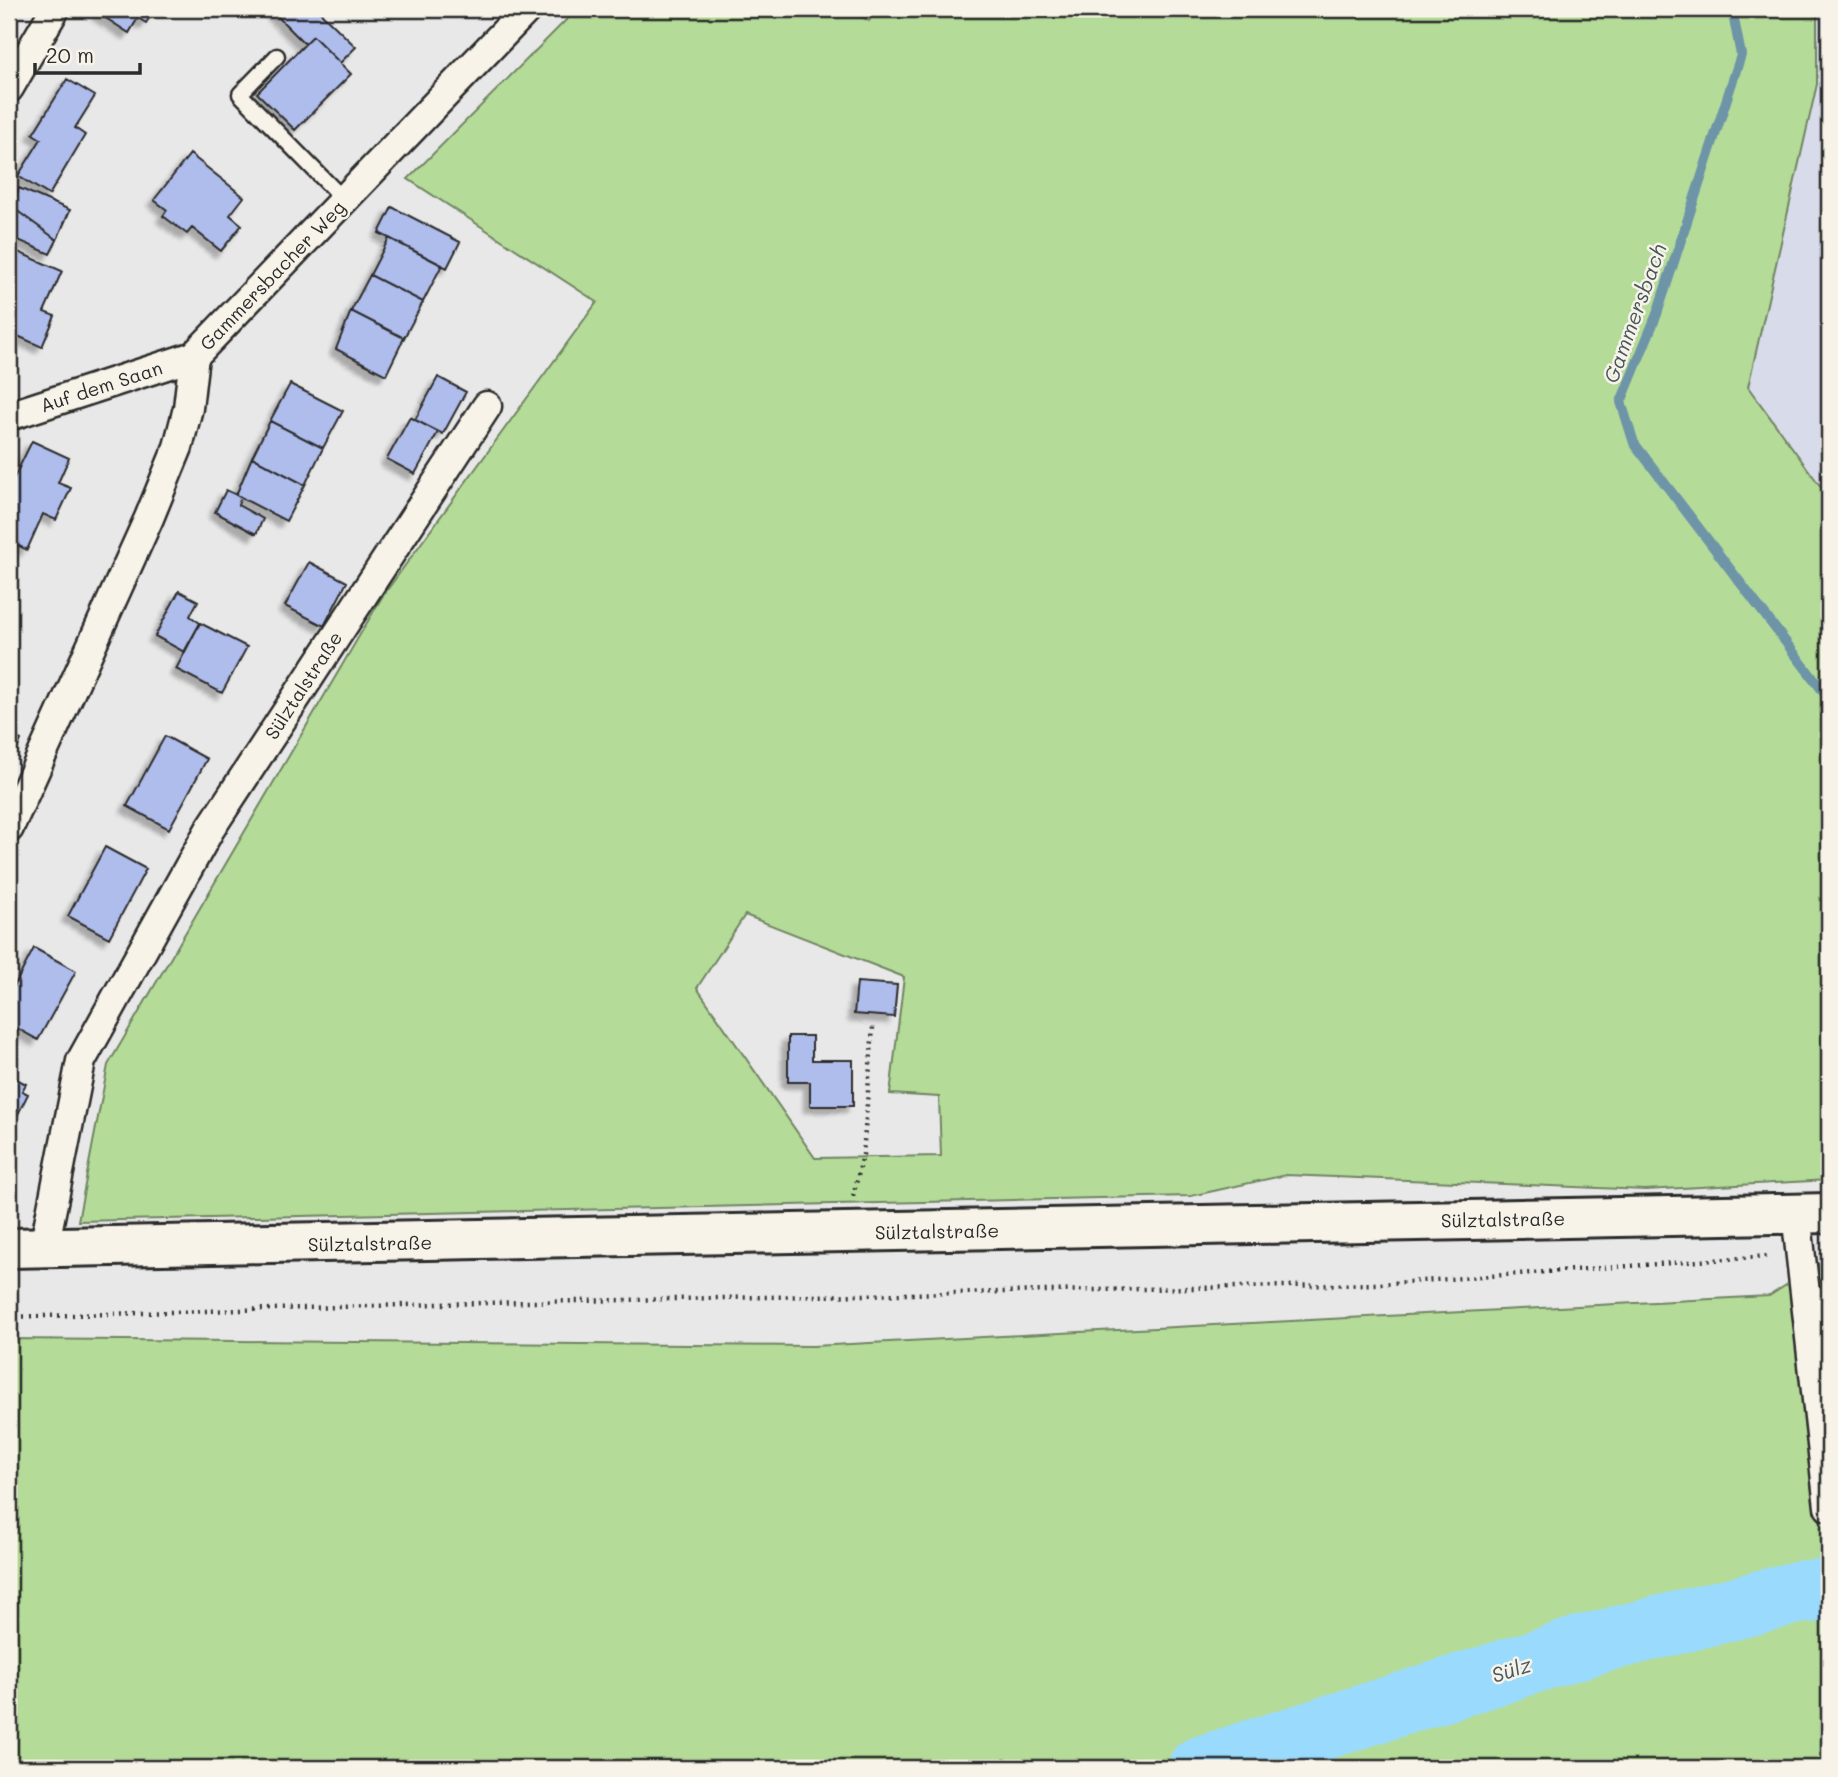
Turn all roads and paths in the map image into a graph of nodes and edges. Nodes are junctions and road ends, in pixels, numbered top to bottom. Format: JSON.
{"nodes":[{"id":1,"x":55,"y":9,"type":"edge"},
{"id":2,"x":527,"y":9,"type":"edge"},
{"id":3,"x":278,"y":56,"type":"dead end"},
{"id":4,"x":9,"y":88,"type":"edge"},
{"id":5,"x":344,"y":200,"type":"junction"},
{"id":6,"x":194,"y":356,"type":"junction"},
{"id":7,"x":487,"y":406,"type":"dead end"},
{"id":8,"x":9,"y":416,"type":"edge"},
{"id":9,"x":9,"y":828,"type":"edge"},
{"id":10,"x":873,"y":1027,"type":"dead end"},
{"id":11,"x":1813,"y":1213,"type":"edge"},
{"id":12,"x":845,"y":1233,"type":"junction"},
{"id":13,"x":26,"y":1248,"type":"edge"},
{"id":14,"x":1801,"y":1253,"type":"junction"},
{"id":15,"x":1817,"y":1294,"type":"edge"},
{"id":16,"x":9,"y":1317,"type":"edge"},
{"id":17,"x":1829,"y":1507,"type":"edge"}],
"edges":[{"from":1,"to":4,"type":"street"},
{"from":2,"to":5,"type":"street","name":"Gammersbacher Weg"},
{"from":3,"to":5,"type":"lane"},
{"from":5,"to":6,"type":"street","name":"Gammersbacher Weg"},
{"from":6,"to":8,"type":"street","name":"Auf dem Saan"},
{"from":6,"to":9,"type":"street","name":"Gammersbacher Weg"},
{"from":7,"to":13,"type":"street","name":"Sülztalstraße"},
{"from":10,"to":12,"type":"path"},
{"from":11,"to":12,"type":"main road","name":"Sülztalstraße"},
{"from":11,"to":14,"type":"street"},
{"from":12,"to":13,"type":"main road","name":"Sülztalstraße"},
{"from":14,"to":15,"type":"street"},
{"from":14,"to":16,"type":"path"},
{"from":15,"to":17,"type":"street"}]}
